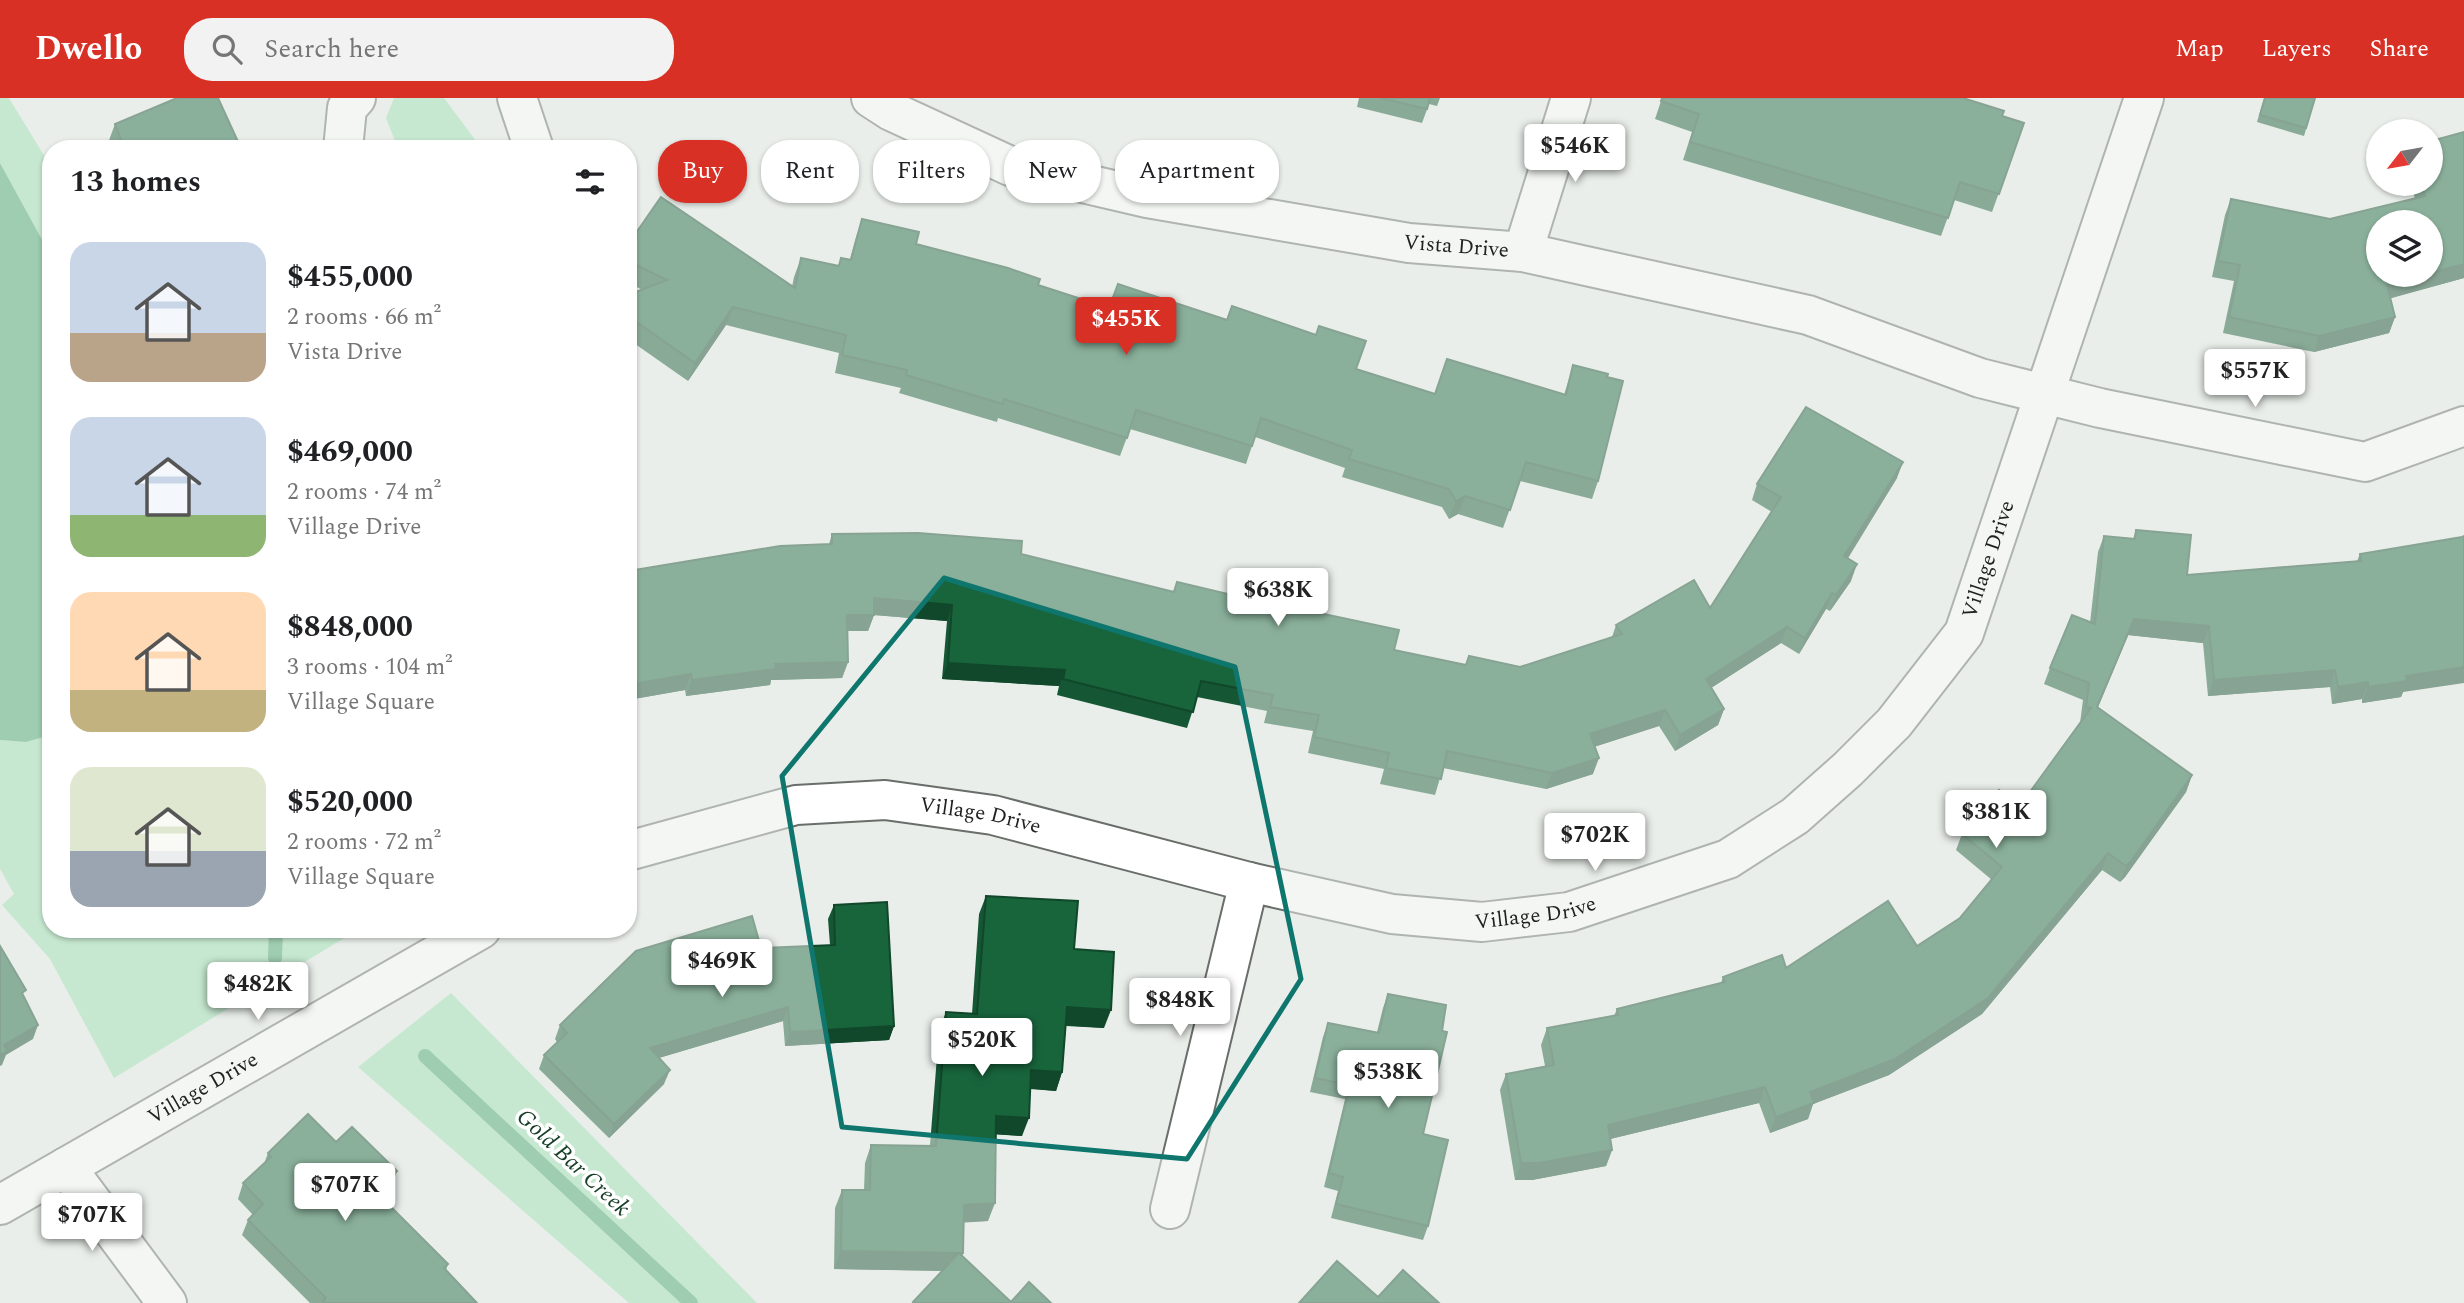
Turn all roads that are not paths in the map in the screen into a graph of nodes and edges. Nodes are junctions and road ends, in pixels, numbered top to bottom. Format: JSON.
{"nodes":[{"id":1,"x":355,"y":98,"type":"edge"},
{"id":2,"x":517,"y":98,"type":"edge"},
{"id":3,"x":871,"y":98,"type":"edge"},
{"id":4,"x":1571,"y":98,"type":"edge"},
{"id":5,"x":2144,"y":98,"type":"edge"},
{"id":6,"x":343,"y":140,"type":"edge"},
{"id":7,"x":531,"y":140,"type":"edge"},
{"id":8,"x":1523,"y":252,"type":"junction"},
{"id":9,"x":2045,"y":397,"type":"junction"},
{"id":10,"x":2464,"y":426,"type":"edge"},
{"id":11,"x":637,"y":849,"type":"edge"},
{"id":12,"x":1249,"y":882,"type":"junction"},
{"id":13,"x":465,"y":938,"type":"edge"},
{"id":14,"x":66,"y":1167,"type":"junction"},
{"id":15,"x":0,"y":1205,"type":"edge"},
{"id":16,"x":1170,"y":1209,"type":"dead end"},
{"id":17,"x":167,"y":1303,"type":"edge"}],
"edges":[{"from":1,"to":6,"type":"street"},
{"from":2,"to":7,"type":"street"},
{"from":3,"to":8,"type":"street","name":"Vista Drive"},
{"from":4,"to":8,"type":"street"},
{"from":5,"to":9,"type":"street","name":"Village Drive"},
{"from":8,"to":9,"type":"street","name":"Vista Drive"},
{"from":9,"to":10,"type":"street","name":"Vista Drive"},
{"from":9,"to":12,"type":"street","name":"Village Drive"},
{"from":11,"to":12,"type":"street","name":"Village Drive"},
{"from":12,"to":16,"type":"street"},
{"from":13,"to":14,"type":"street","name":"Village Drive"},
{"from":14,"to":15,"type":"street","name":"Village Drive"},
{"from":14,"to":17,"type":"street"}]}
